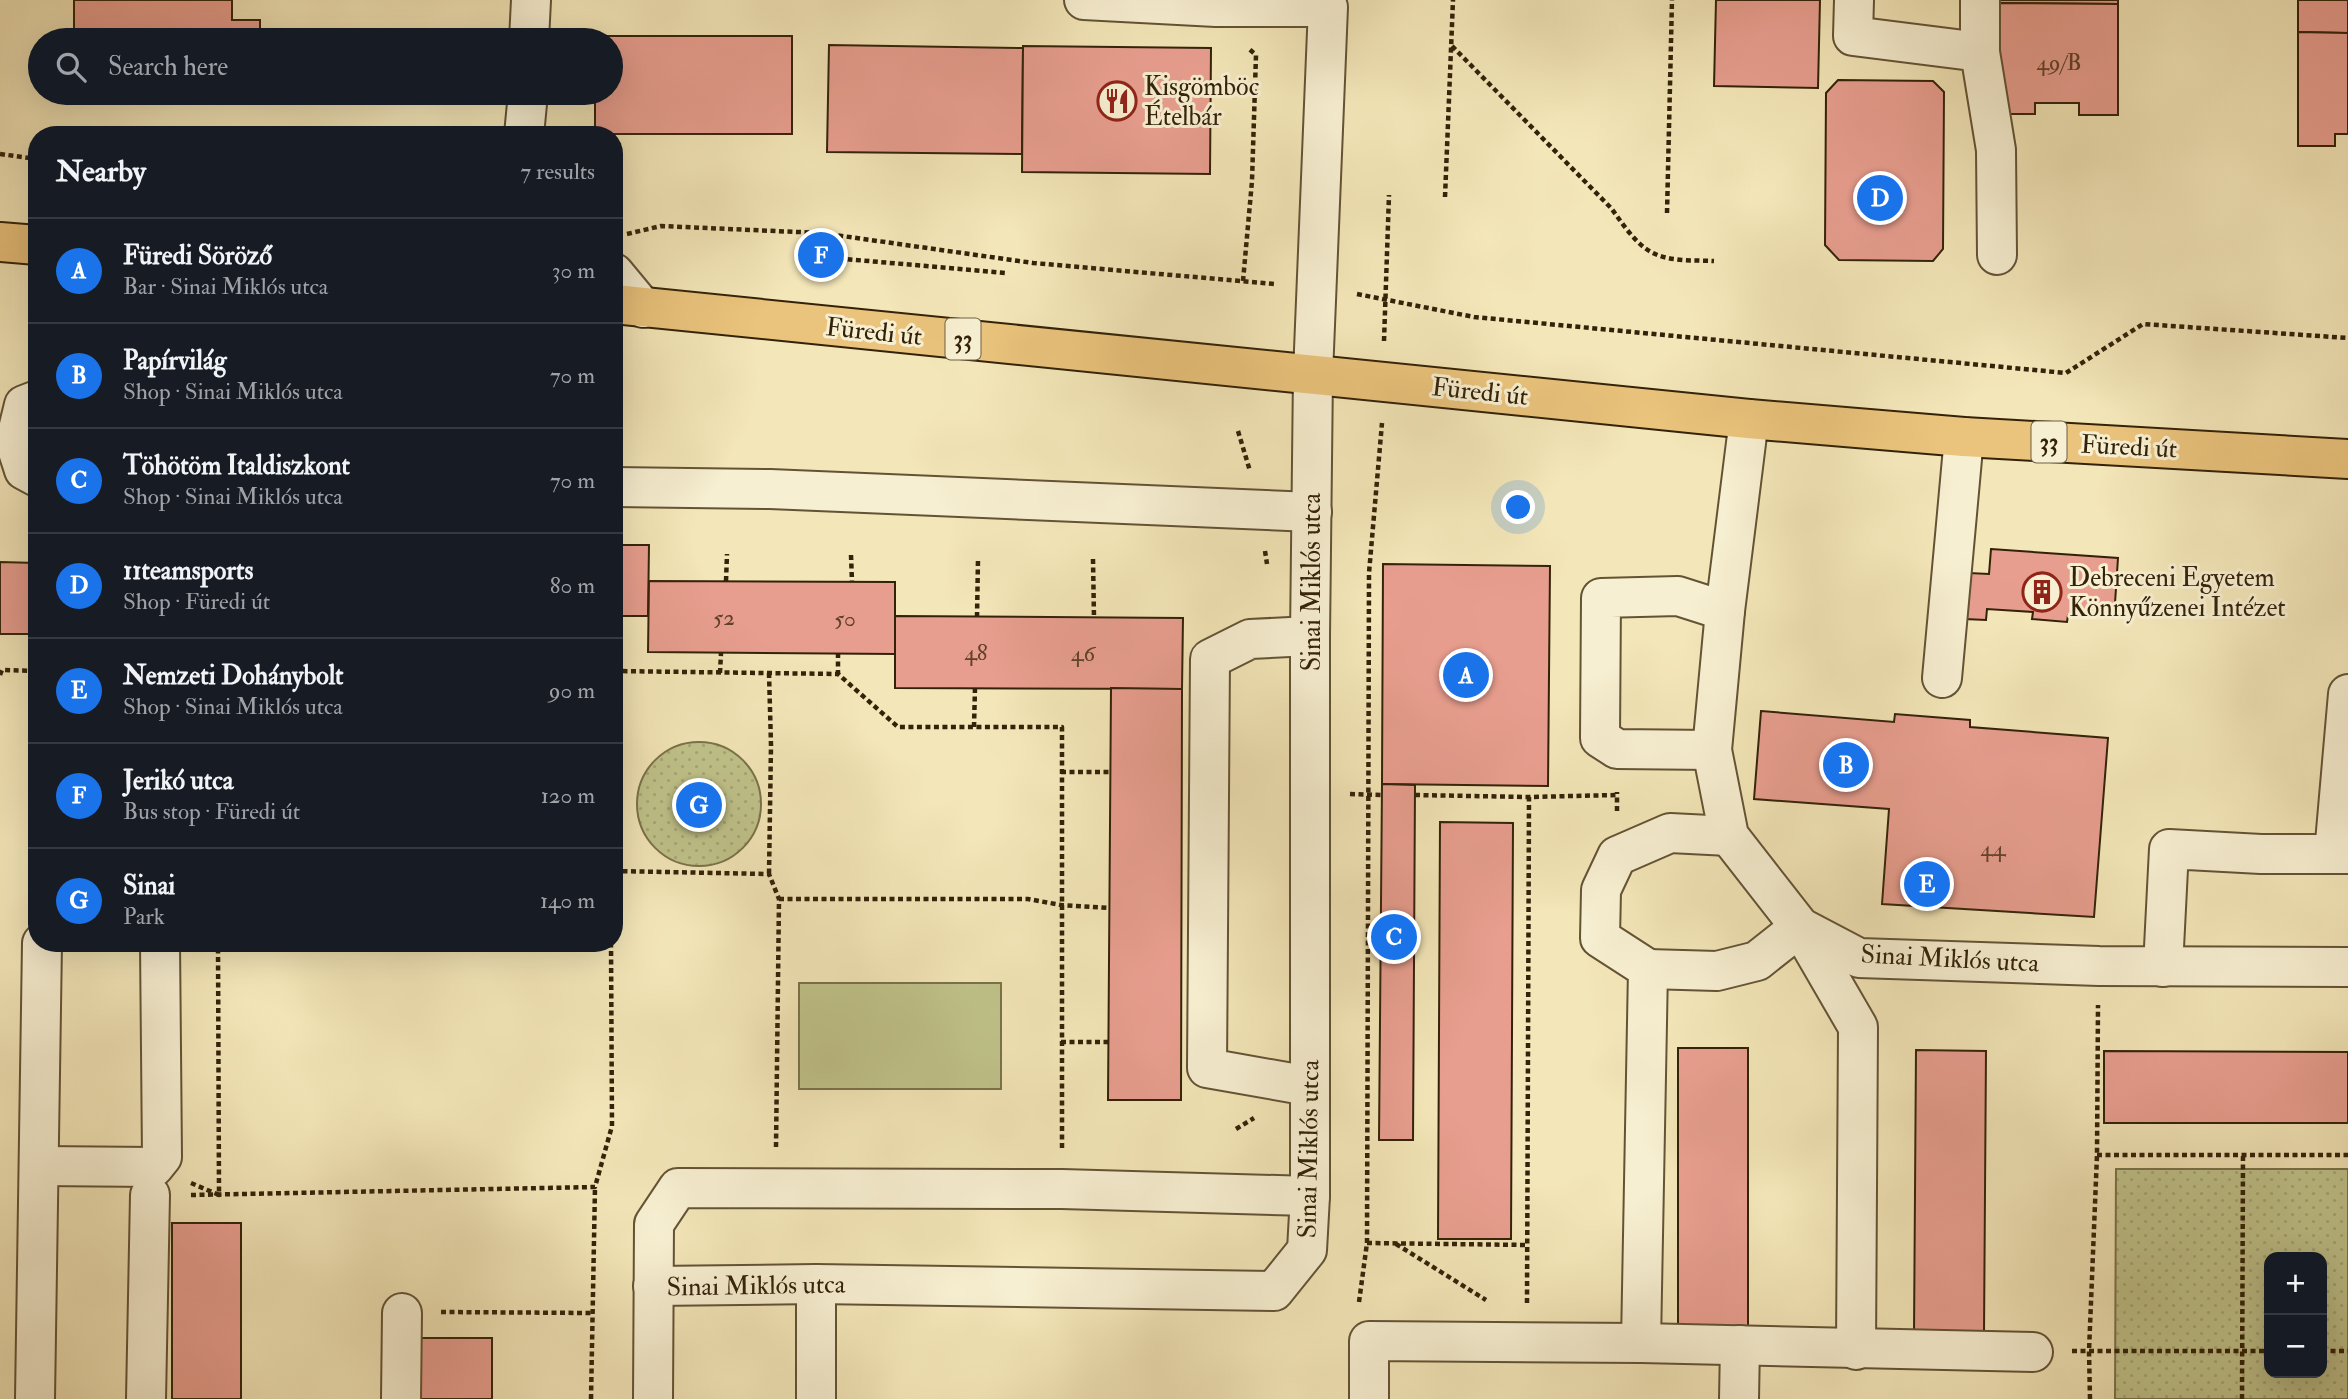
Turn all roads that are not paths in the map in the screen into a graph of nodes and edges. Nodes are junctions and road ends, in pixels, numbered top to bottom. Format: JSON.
{"nodes":[{"id":1,"x":531,"y":0,"type":"edge"},
{"id":2,"x":1084,"y":0,"type":"edge"},
{"id":3,"x":1854,"y":0,"type":"edge"},
{"id":4,"x":1980,"y":0,"type":"edge"},
{"id":5,"x":1216,"y":3,"type":"edge"},
{"id":6,"x":1328,"y":3,"type":"edge"},
{"id":7,"x":530,"y":28,"type":"edge"},
{"id":8,"x":1980,"y":52,"type":"junction"},
{"id":9,"x":527,"y":105,"type":"edge"},
{"id":10,"x":525,"y":126,"type":"edge"},
{"id":11,"x":0,"y":242,"type":"edge"},
{"id":12,"x":28,"y":244,"type":"edge"},
{"id":13,"x":1997,"y":255,"type":"dead end"},
{"id":14,"x":629,"y":306,"type":"edge"},
{"id":15,"x":1312,"y":374,"type":"junction"},
{"id":16,"x":28,"y":403,"type":"edge"},
{"id":17,"x":1749,"y":419,"type":"junction"},
{"id":18,"x":1964,"y":437,"type":"junction"},
{"id":19,"x":2348,"y":459,"type":"edge"},
{"id":20,"x":28,"y":472,"type":"edge"},
{"id":21,"x":623,"y":487,"type":"edge"},
{"id":22,"x":1312,"y":512,"type":"junction"},
{"id":23,"x":1724,"y":611,"type":"junction"},
{"id":24,"x":1310,"y":636,"type":"junction"},
{"id":25,"x":1942,"y":678,"type":"dead end"},
{"id":26,"x":2348,"y":694,"type":"edge"},
{"id":27,"x":1712,"y":750,"type":"junction"},
{"id":28,"x":1729,"y":836,"type":"junction"},
{"id":29,"x":2341,"y":854,"type":"edge"},
{"id":30,"x":1800,"y":927,"type":"junction"},
{"id":31,"x":42,"y":952,"type":"edge"},
{"id":32,"x":160,"y":952,"type":"edge"},
{"id":33,"x":2163,"y":967,"type":"junction"},
{"id":34,"x":2348,"y":967,"type":"edge"},
{"id":35,"x":1648,"y":969,"type":"junction"},
{"id":36,"x":1309,"y":1086,"type":"junction"},
{"id":37,"x":40,"y":1166,"type":"junction"},
{"id":38,"x":163,"y":1186,"type":"junction"},
{"id":39,"x":1310,"y":1196,"type":"junction"},
{"id":40,"x":816,"y":1284,"type":"junction"},
{"id":41,"x":653,"y":1286,"type":"junction"},
{"id":42,"x":402,"y":1313,"type":"dead end"},
{"id":43,"x":1641,"y":1343,"type":"junction"},
{"id":44,"x":1740,"y":1345,"type":"junction"},
{"id":45,"x":1857,"y":1350,"type":"junction"},
{"id":46,"x":2033,"y":1352,"type":"road end"},
{"id":47,"x":35,"y":1399,"type":"edge"},
{"id":48,"x":146,"y":1399,"type":"edge"},
{"id":49,"x":401,"y":1399,"type":"edge"},
{"id":50,"x":653,"y":1399,"type":"edge"},
{"id":51,"x":816,"y":1399,"type":"edge"},
{"id":52,"x":1369,"y":1399,"type":"edge"},
{"id":53,"x":1740,"y":1399,"type":"edge"}],
"edges":[{"from":1,"to":7,"type":"street"},
{"from":2,"to":5,"type":"street"},
{"from":3,"to":8,"type":"street"},
{"from":4,"to":8,"type":"street"},
{"from":5,"to":6,"type":"street"},
{"from":6,"to":15,"type":"street","name":"Sinai Miklós utca"},
{"from":8,"to":13,"type":"street"},
{"from":9,"to":10,"type":"street"},
{"from":11,"to":12,"type":"main road"},
{"from":14,"to":15,"type":"main road","name":"Füredi út","number":"33"},
{"from":15,"to":17,"type":"main road","name":"Füredi út","number":"33"},
{"from":15,"to":22,"type":"street","name":"Sinai Miklós utca"},
{"from":16,"to":20,"type":"street"},
{"from":17,"to":18,"type":"main road","name":"Füredi út","number":"33"},
{"from":17,"to":23,"type":"street","name":"Sinai Miklós utca"},
{"from":18,"to":19,"type":"main road","name":"Füredi út","number":"33"},
{"from":18,"to":25,"type":"street"},
{"from":21,"to":22,"type":"street"},
{"from":22,"to":24,"type":"street","name":"Sinai Miklós utca"},
{"from":23,"to":27,"type":"street","name":"Sinai Miklós utca"},
{"from":23,"to":27,"type":"street"},
{"from":24,"to":36,"type":"street","name":"Sinai Miklós utca"},
{"from":24,"to":36,"type":"street"},
{"from":26,"to":29,"type":"street"},
{"from":27,"to":28,"type":"street","name":"Sinai Miklós utca"},
{"from":28,"to":30,"type":"street","name":"Sinai Miklós utca"},
{"from":28,"to":35,"type":"street"},
{"from":29,"to":33,"type":"street"},
{"from":30,"to":33,"type":"street","name":"Sinai Miklós utca"},
{"from":30,"to":35,"type":"street"},
{"from":30,"to":45,"type":"street"},
{"from":31,"to":37,"type":"street"},
{"from":32,"to":38,"type":"street"},
{"from":33,"to":34,"type":"street","name":"Sinai Miklós utca"},
{"from":35,"to":43,"type":"street"},
{"from":36,"to":39,"type":"street","name":"Sinai Miklós utca"},
{"from":37,"to":38,"type":"street"},
{"from":37,"to":47,"type":"street"},
{"from":38,"to":48,"type":"street"},
{"from":39,"to":40,"type":"street","name":"Sinai Miklós utca"},
{"from":39,"to":41,"type":"street"},
{"from":40,"to":41,"type":"street","name":"Sinai Miklós utca"},
{"from":40,"to":51,"type":"street"},
{"from":41,"to":50,"type":"street"},
{"from":42,"to":49,"type":"street"},
{"from":43,"to":44,"type":"street"},
{"from":43,"to":52,"type":"street"},
{"from":44,"to":45,"type":"street"},
{"from":44,"to":53,"type":"street"},
{"from":45,"to":46,"type":"street"}]}
